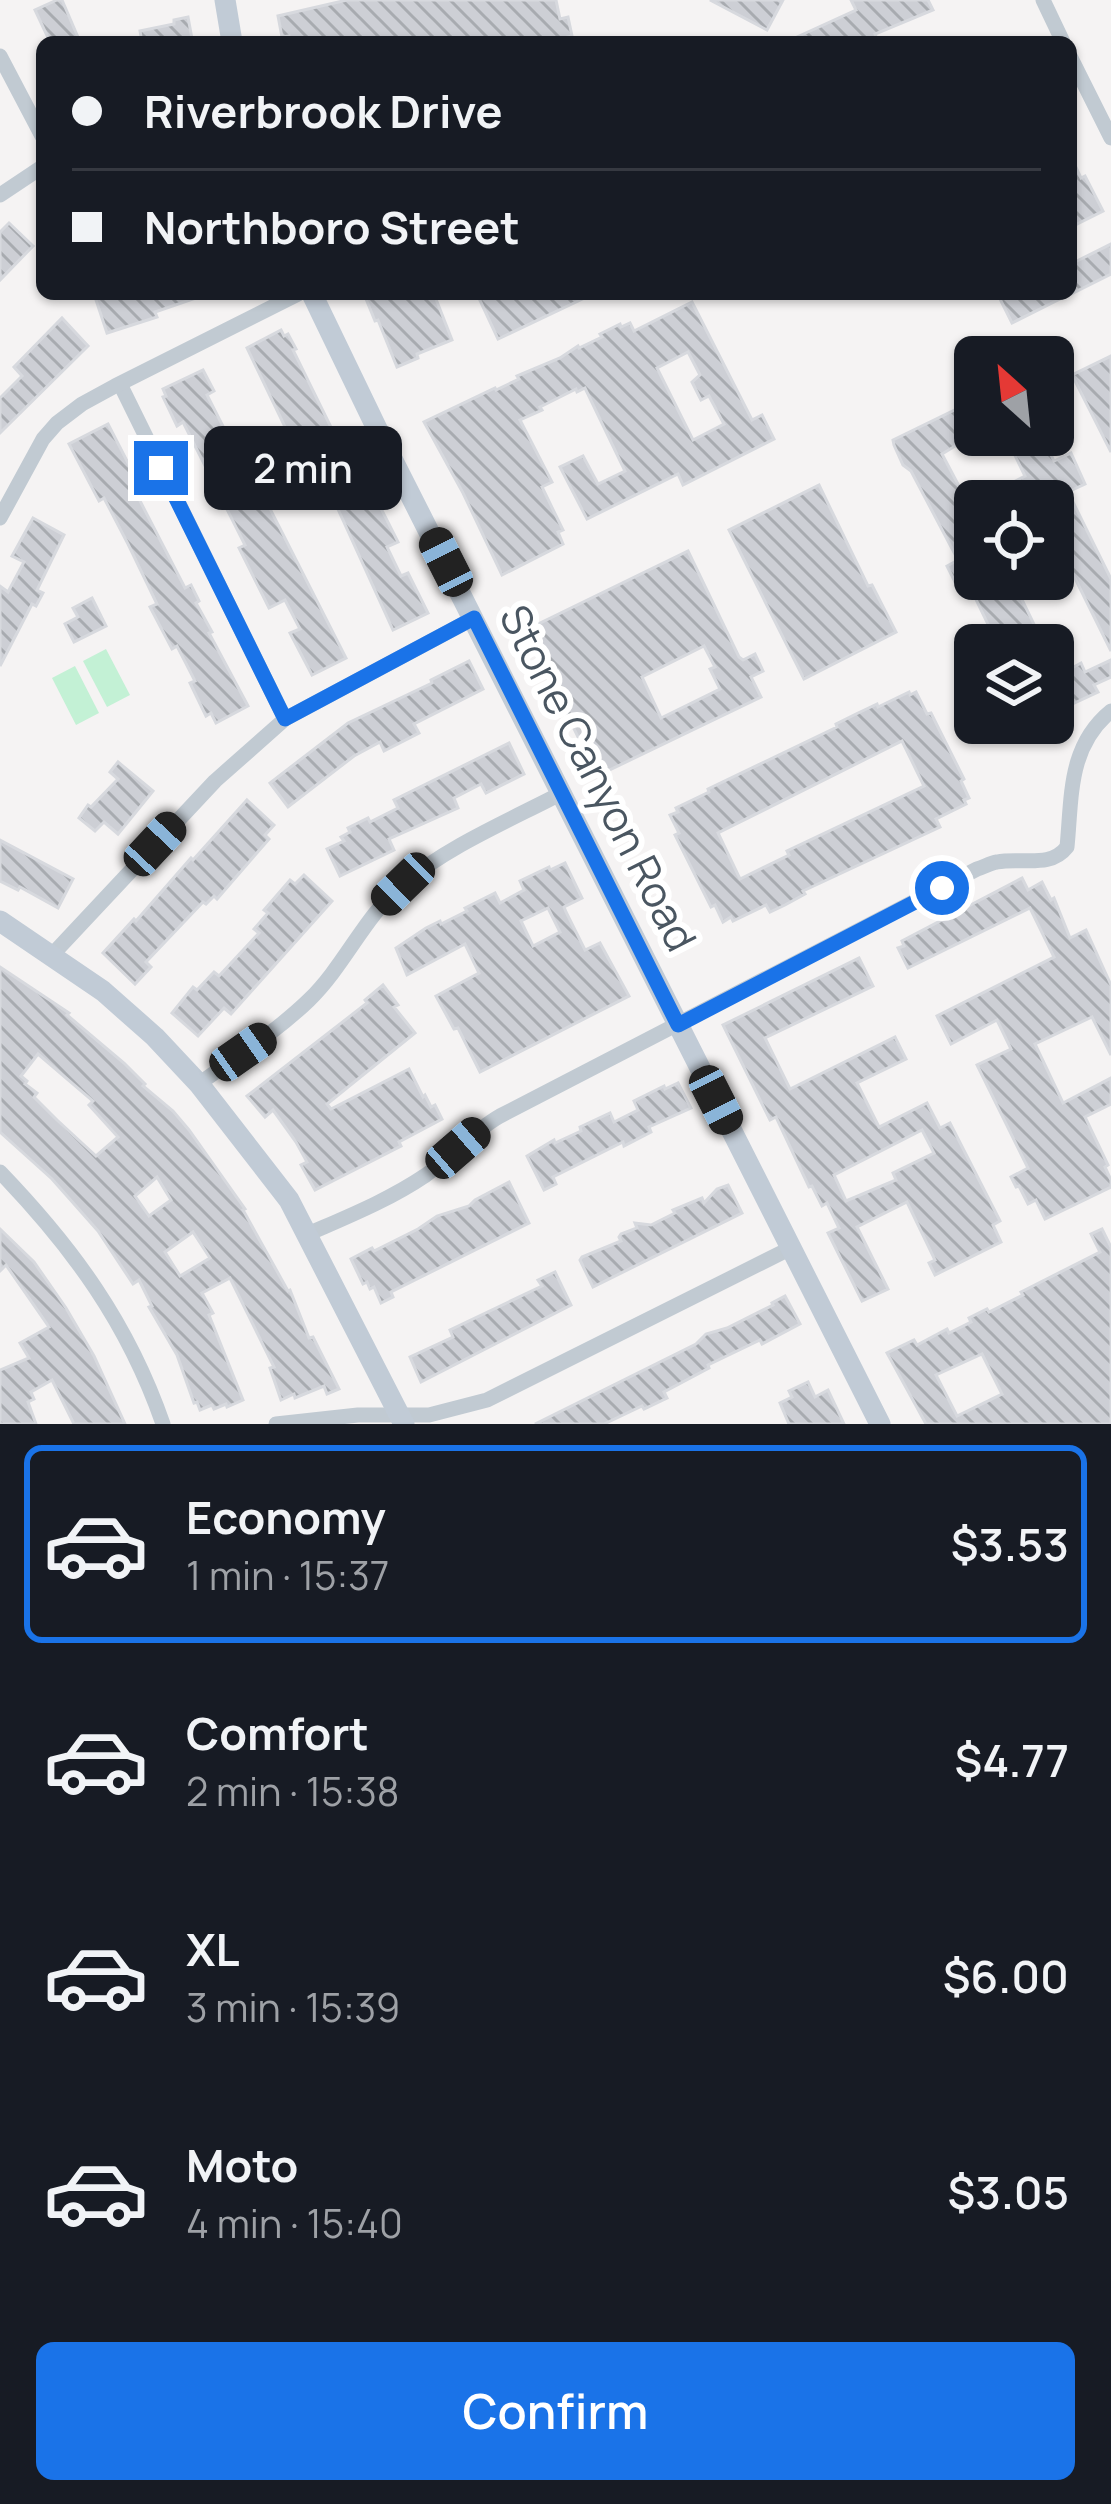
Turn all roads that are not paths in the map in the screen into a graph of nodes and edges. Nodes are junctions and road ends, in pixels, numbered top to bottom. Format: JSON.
{"nodes":[{"id":1,"x":224,"y":0,"type":"edge"},
{"id":2,"x":1043,"y":0,"type":"edge"},
{"id":3,"x":231,"y":36,"type":"edge"},
{"id":4,"x":1060,"y":36,"type":"edge"},
{"id":5,"x":0,"y":56,"type":"edge"},
{"id":6,"x":1077,"y":70,"type":"edge"},
{"id":7,"x":36,"y":125,"type":"edge"},
{"id":8,"x":1111,"y":138,"type":"edge"},
{"id":9,"x":36,"y":171,"type":"edge"},
{"id":10,"x":0,"y":195,"type":"edge"},
{"id":11,"x":286,"y":300,"type":"edge"},
{"id":12,"x":315,"y":300,"type":"edge"},
{"id":13,"x":120,"y":384,"type":"junction"},
{"id":14,"x":0,"y":518,"type":"edge"},
{"id":15,"x":474,"y":618,"type":"junction"},
{"id":16,"x":1111,"y":711,"type":"edge"},
{"id":17,"x":285,"y":719,"type":"junction"},
{"id":18,"x":562,"y":793,"type":"junction"},
{"id":19,"x":0,"y":921,"type":"edge"},
{"id":20,"x":52,"y":955,"type":"junction"},
{"id":21,"x":678,"y":1025,"type":"junction"},
{"id":22,"x":199,"y":1084,"type":"junction"},
{"id":23,"x":0,"y":1172,"type":"edge"},
{"id":24,"x":308,"y":1234,"type":"junction"},
{"id":25,"x":790,"y":1248,"type":"junction"},
{"id":26,"x":401,"y":1419,"type":"edge"},
{"id":27,"x":163,"y":1424,"type":"edge"},
{"id":28,"x":276,"y":1424,"type":"edge"},
{"id":29,"x":880,"y":1424,"type":"edge"}],
"edges":[{"from":1,"to":3,"type":"street"},
{"from":2,"to":4,"type":"street"},
{"from":5,"to":7,"type":"street"},
{"from":6,"to":8,"type":"street"},
{"from":9,"to":10,"type":"street"},
{"from":11,"to":13,"type":"street"},
{"from":12,"to":15,"type":"street","name":"Stone Canyon Road"},
{"from":13,"to":14,"type":"street"},
{"from":13,"to":17,"type":"street"},
{"from":15,"to":17,"type":"street"},
{"from":15,"to":18,"type":"street","name":"Stone Canyon Road"},
{"from":16,"to":21,"type":"street"},
{"from":17,"to":20,"type":"street"},
{"from":18,"to":21,"type":"street","name":"Stone Canyon Road"},
{"from":18,"to":22,"type":"street"},
{"from":19,"to":20,"type":"street"},
{"from":20,"to":22,"type":"street"},
{"from":21,"to":24,"type":"street"},
{"from":21,"to":25,"type":"street","name":"Stone Canyon Road"},
{"from":22,"to":24,"type":"street"},
{"from":23,"to":27,"type":"street"},
{"from":24,"to":26,"type":"street"},
{"from":25,"to":26,"type":"street"},
{"from":25,"to":29,"type":"street","name":"Stone Canyon Road"},
{"from":26,"to":28,"type":"street"}]}
